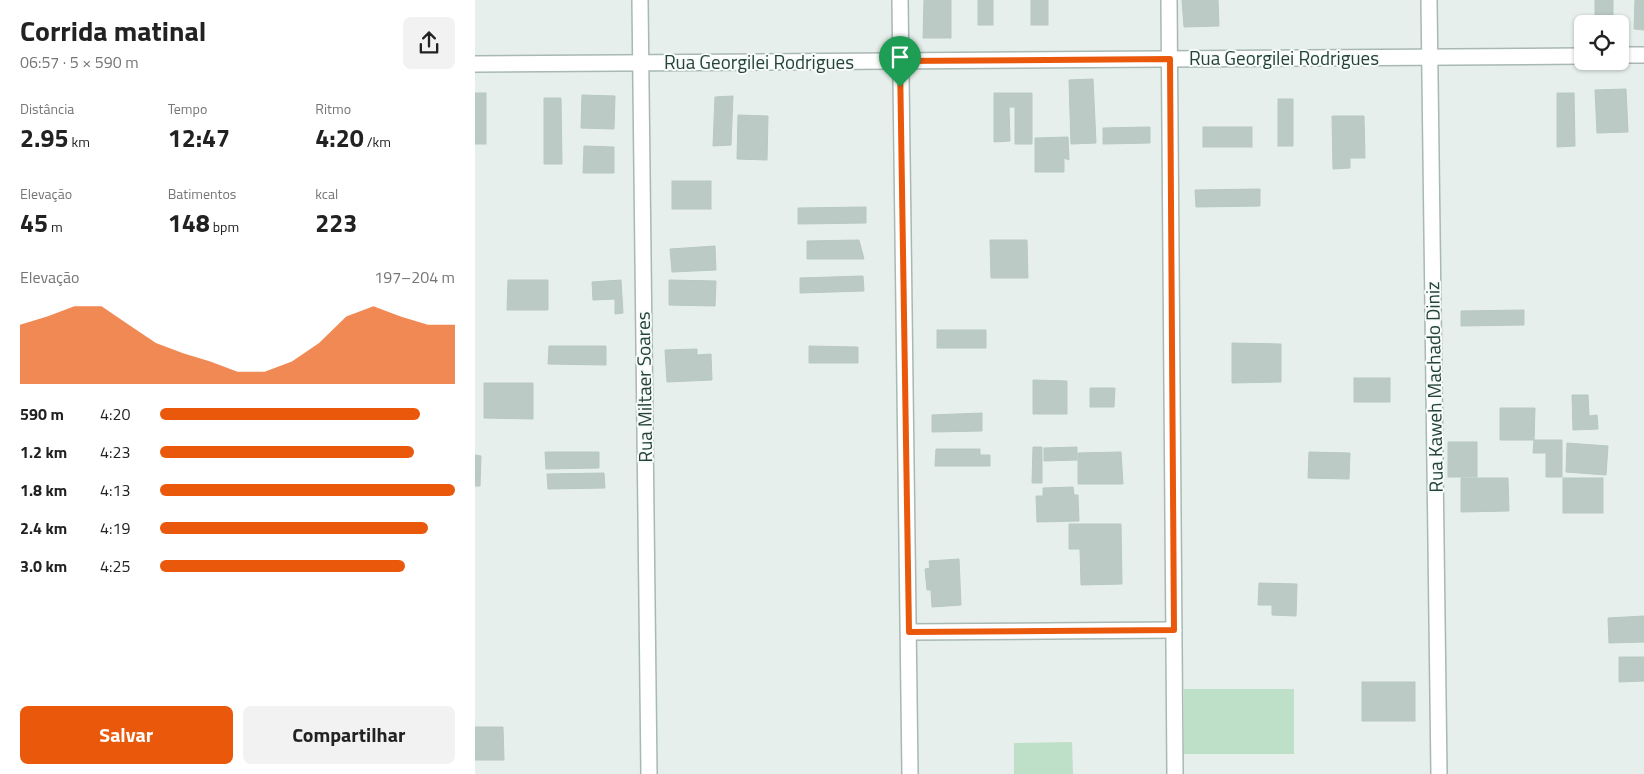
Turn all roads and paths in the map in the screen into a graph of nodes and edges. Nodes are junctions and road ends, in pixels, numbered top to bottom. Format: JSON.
{"nodes":[{"id":1,"x":640,"y":0,"type":"edge"},
{"id":2,"x":900,"y":0,"type":"edge"},
{"id":3,"x":1169,"y":0,"type":"edge"},
{"id":4,"x":1429,"y":0,"type":"edge"},
{"id":5,"x":1629,"y":55,"type":"edge"},
{"id":6,"x":1644,"y":55,"type":"edge"},
{"id":7,"x":1574,"y":56,"type":"edge"},
{"id":8,"x":1429,"y":57,"type":"junction"},
{"id":9,"x":1170,"y":59,"type":"junction"},
{"id":10,"x":900,"y":61,"type":"junction"},
{"id":11,"x":641,"y":63,"type":"junction"},
{"id":12,"x":475,"y":64,"type":"edge"},
{"id":13,"x":1174,"y":630,"type":"junction"},
{"id":14,"x":909,"y":632,"type":"junction"},
{"id":15,"x":649,"y":774,"type":"edge"},
{"id":16,"x":910,"y":774,"type":"edge"},
{"id":17,"x":1175,"y":774,"type":"edge"},
{"id":18,"x":1439,"y":774,"type":"edge"}],
"edges":[{"from":1,"to":11,"type":"street","name":"Rua Miltaer Soares"},
{"from":2,"to":10,"type":"street"},
{"from":3,"to":9,"type":"street"},
{"from":4,"to":8,"type":"street","name":"Rua Kaweh Machado Diniz"},
{"from":5,"to":6,"type":"street"},
{"from":7,"to":8,"type":"street","name":"Rua Georgilei Rodrigues"},
{"from":8,"to":9,"type":"street","name":"Rua Georgilei Rodrigues"},
{"from":8,"to":18,"type":"street","name":"Rua Kaweh Machado Diniz"},
{"from":9,"to":10,"type":"street","name":"Rua Georgilei Rodrigues"},
{"from":9,"to":13,"type":"street"},
{"from":10,"to":11,"type":"street","name":"Rua Georgilei Rodrigues"},
{"from":10,"to":14,"type":"street"},
{"from":11,"to":12,"type":"street","name":"Rua Georgilei Rodrigues"},
{"from":11,"to":15,"type":"street","name":"Rua Miltaer Soares"},
{"from":13,"to":14,"type":"street"},
{"from":13,"to":17,"type":"street"},
{"from":14,"to":16,"type":"street"}]}
